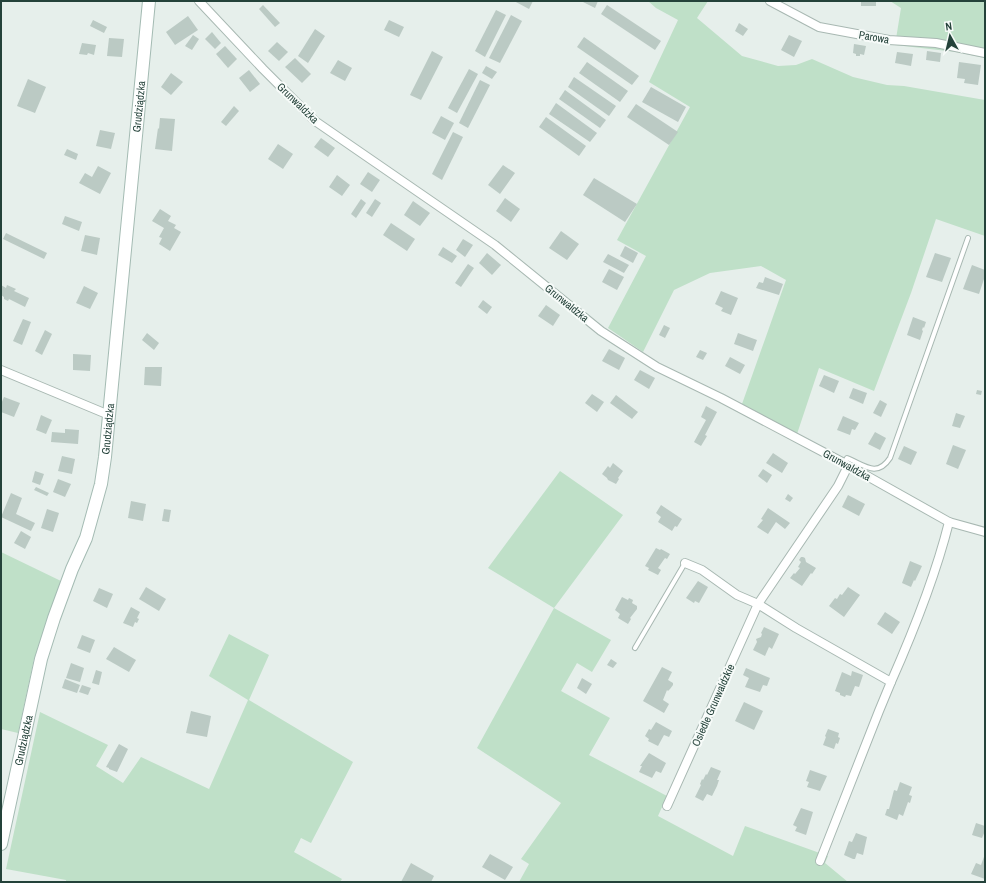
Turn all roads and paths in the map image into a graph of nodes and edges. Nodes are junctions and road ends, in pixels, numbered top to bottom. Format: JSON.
{"nodes":[{"id":1,"x":150,"y":1,"type":"edge"},
{"id":2,"x":199,"y":1,"type":"edge"},
{"id":3,"x":770,"y":1,"type":"edge"},
{"id":4,"x":985,"y":53,"type":"edge"},
{"id":5,"x":968,"y":238,"type":"dead end"},
{"id":6,"x":1,"y":370,"type":"edge"},
{"id":7,"x":109,"y":415,"type":"junction"},
{"id":8,"x":846,"y":464,"type":"junction"},
{"id":9,"x":949,"y":522,"type":"junction"},
{"id":10,"x":985,"y":532,"type":"edge"},
{"id":11,"x":686,"y":563,"type":"joint"},
{"id":12,"x":758,"y":604,"type":"junction"},
{"id":13,"x":635,"y":648,"type":"dead end"},
{"id":14,"x":891,"y":682,"type":"junction"},
{"id":15,"x":667,"y":806,"type":"dead end"},
{"id":16,"x":1,"y":844,"type":"edge"},
{"id":17,"x":820,"y":861,"type":"dead end"}],
"edges":[{"from":1,"to":7,"type":"street","name":"Grudziądzka"},
{"from":2,"to":8,"type":"street","name":"Grunwaldzka"},
{"from":3,"to":4,"type":"street","name":"Parowa"},
{"from":5,"to":8,"type":"lane"},
{"from":6,"to":7,"type":"street"},
{"from":7,"to":16,"type":"street","name":"Grudziądzka"},
{"from":8,"to":9,"type":"street","name":"Grunwaldzka"},
{"from":8,"to":12,"type":"street","name":"Osiedle Grunwaldzkie"},
{"from":9,"to":10,"type":"street","name":"Grunwaldzka"},
{"from":9,"to":14,"type":"street"},
{"from":11,"to":12,"type":"street"},
{"from":11,"to":13,"type":"lane"},
{"from":12,"to":14,"type":"street"},
{"from":12,"to":15,"type":"street","name":"Osiedle Grunwaldzkie"},
{"from":14,"to":17,"type":"street"}]}
